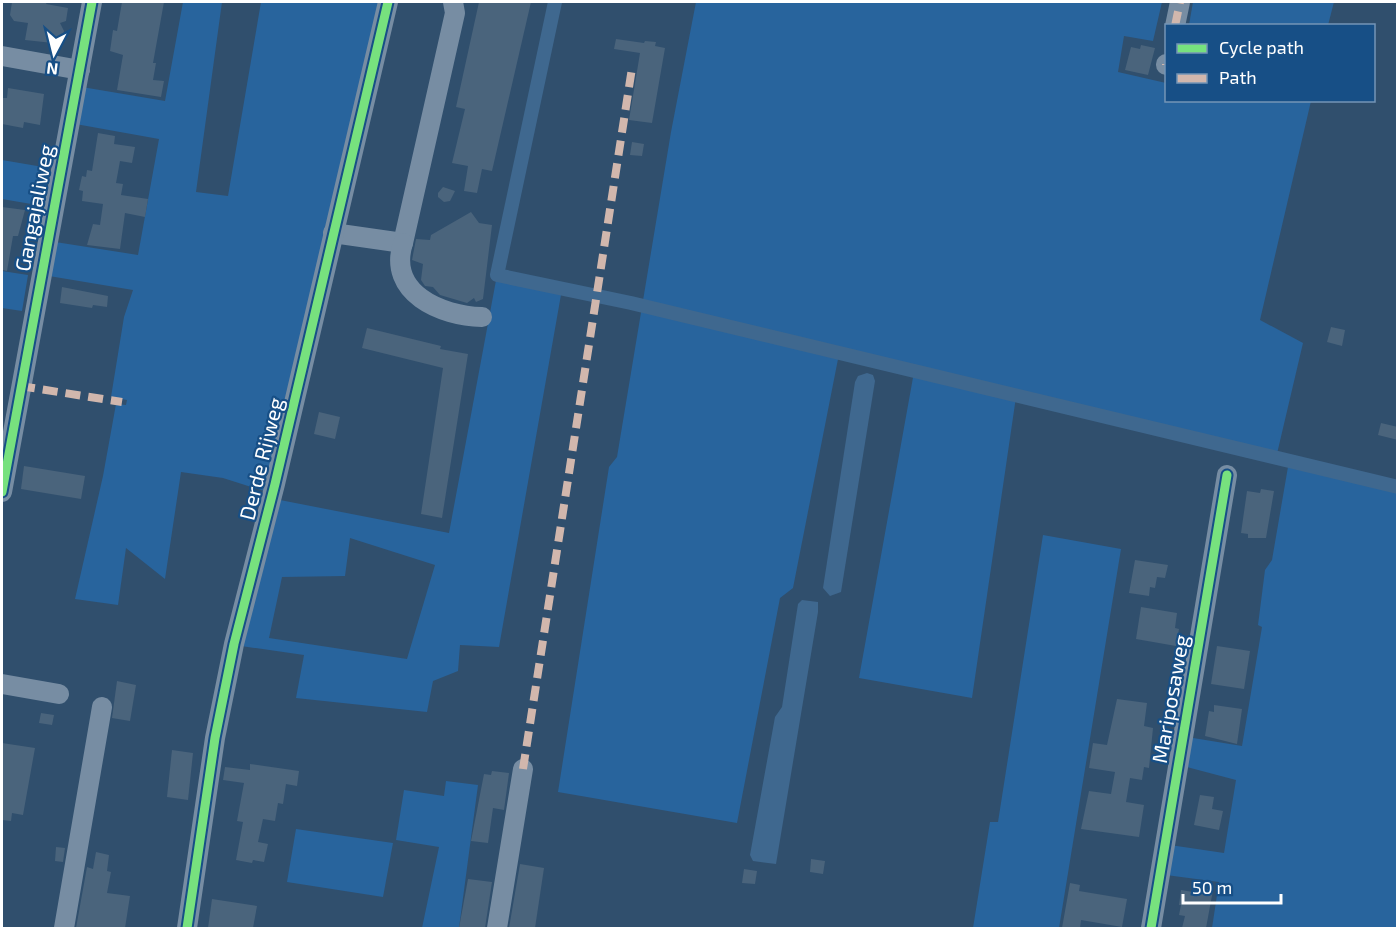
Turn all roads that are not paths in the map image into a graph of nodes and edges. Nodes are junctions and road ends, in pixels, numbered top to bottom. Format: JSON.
{"nodes":[{"id":1,"x":92,"y":2,"type":"edge"},
{"id":2,"x":388,"y":2,"type":"edge"},
{"id":3,"x":453,"y":2,"type":"edge"},
{"id":4,"x":1180,"y":2,"type":"edge"},
{"id":5,"x":1174,"y":24,"type":"edge"},
{"id":6,"x":2,"y":56,"type":"edge"},
{"id":7,"x":80,"y":70,"type":"junction"},
{"id":8,"x":333,"y":233,"type":"junction"},
{"id":9,"x":403,"y":243,"type":"junction"},
{"id":10,"x":482,"y":317,"type":"dead end"},
{"id":11,"x":11,"y":384,"type":"edge"},
{"id":12,"x":1227,"y":475,"type":"dead end"},
{"id":13,"x":2,"y":492,"type":"edge"},
{"id":14,"x":2,"y":684,"type":"edge"},
{"id":15,"x":59,"y":694,"type":"dead end"},
{"id":16,"x":102,"y":707,"type":"dead end"},
{"id":17,"x":523,"y":769,"type":"dead end"},
{"id":18,"x":64,"y":928,"type":"edge"},
{"id":19,"x":187,"y":928,"type":"edge"},
{"id":20,"x":497,"y":928,"type":"edge"},
{"id":21,"x":1151,"y":928,"type":"edge"}],
"edges":[{"from":1,"to":7,"type":"street","name":"Gangajaliweg"},
{"from":2,"to":8,"type":"street","name":"Derde Rijweg"},
{"from":3,"to":9,"type":"street"},
{"from":4,"to":5,"type":"street"},
{"from":6,"to":7,"type":"street"},
{"from":7,"to":11,"type":"street","name":"Gangajaliweg"},
{"from":8,"to":9,"type":"street"},
{"from":8,"to":19,"type":"street","name":"Derde Rijweg"},
{"from":9,"to":10,"type":"street"},
{"from":11,"to":13,"type":"street","name":"Gangajaliweg"},
{"from":12,"to":21,"type":"street","name":"Mariposaweg"},
{"from":14,"to":15,"type":"street"},
{"from":16,"to":18,"type":"street"},
{"from":17,"to":20,"type":"street"}]}
